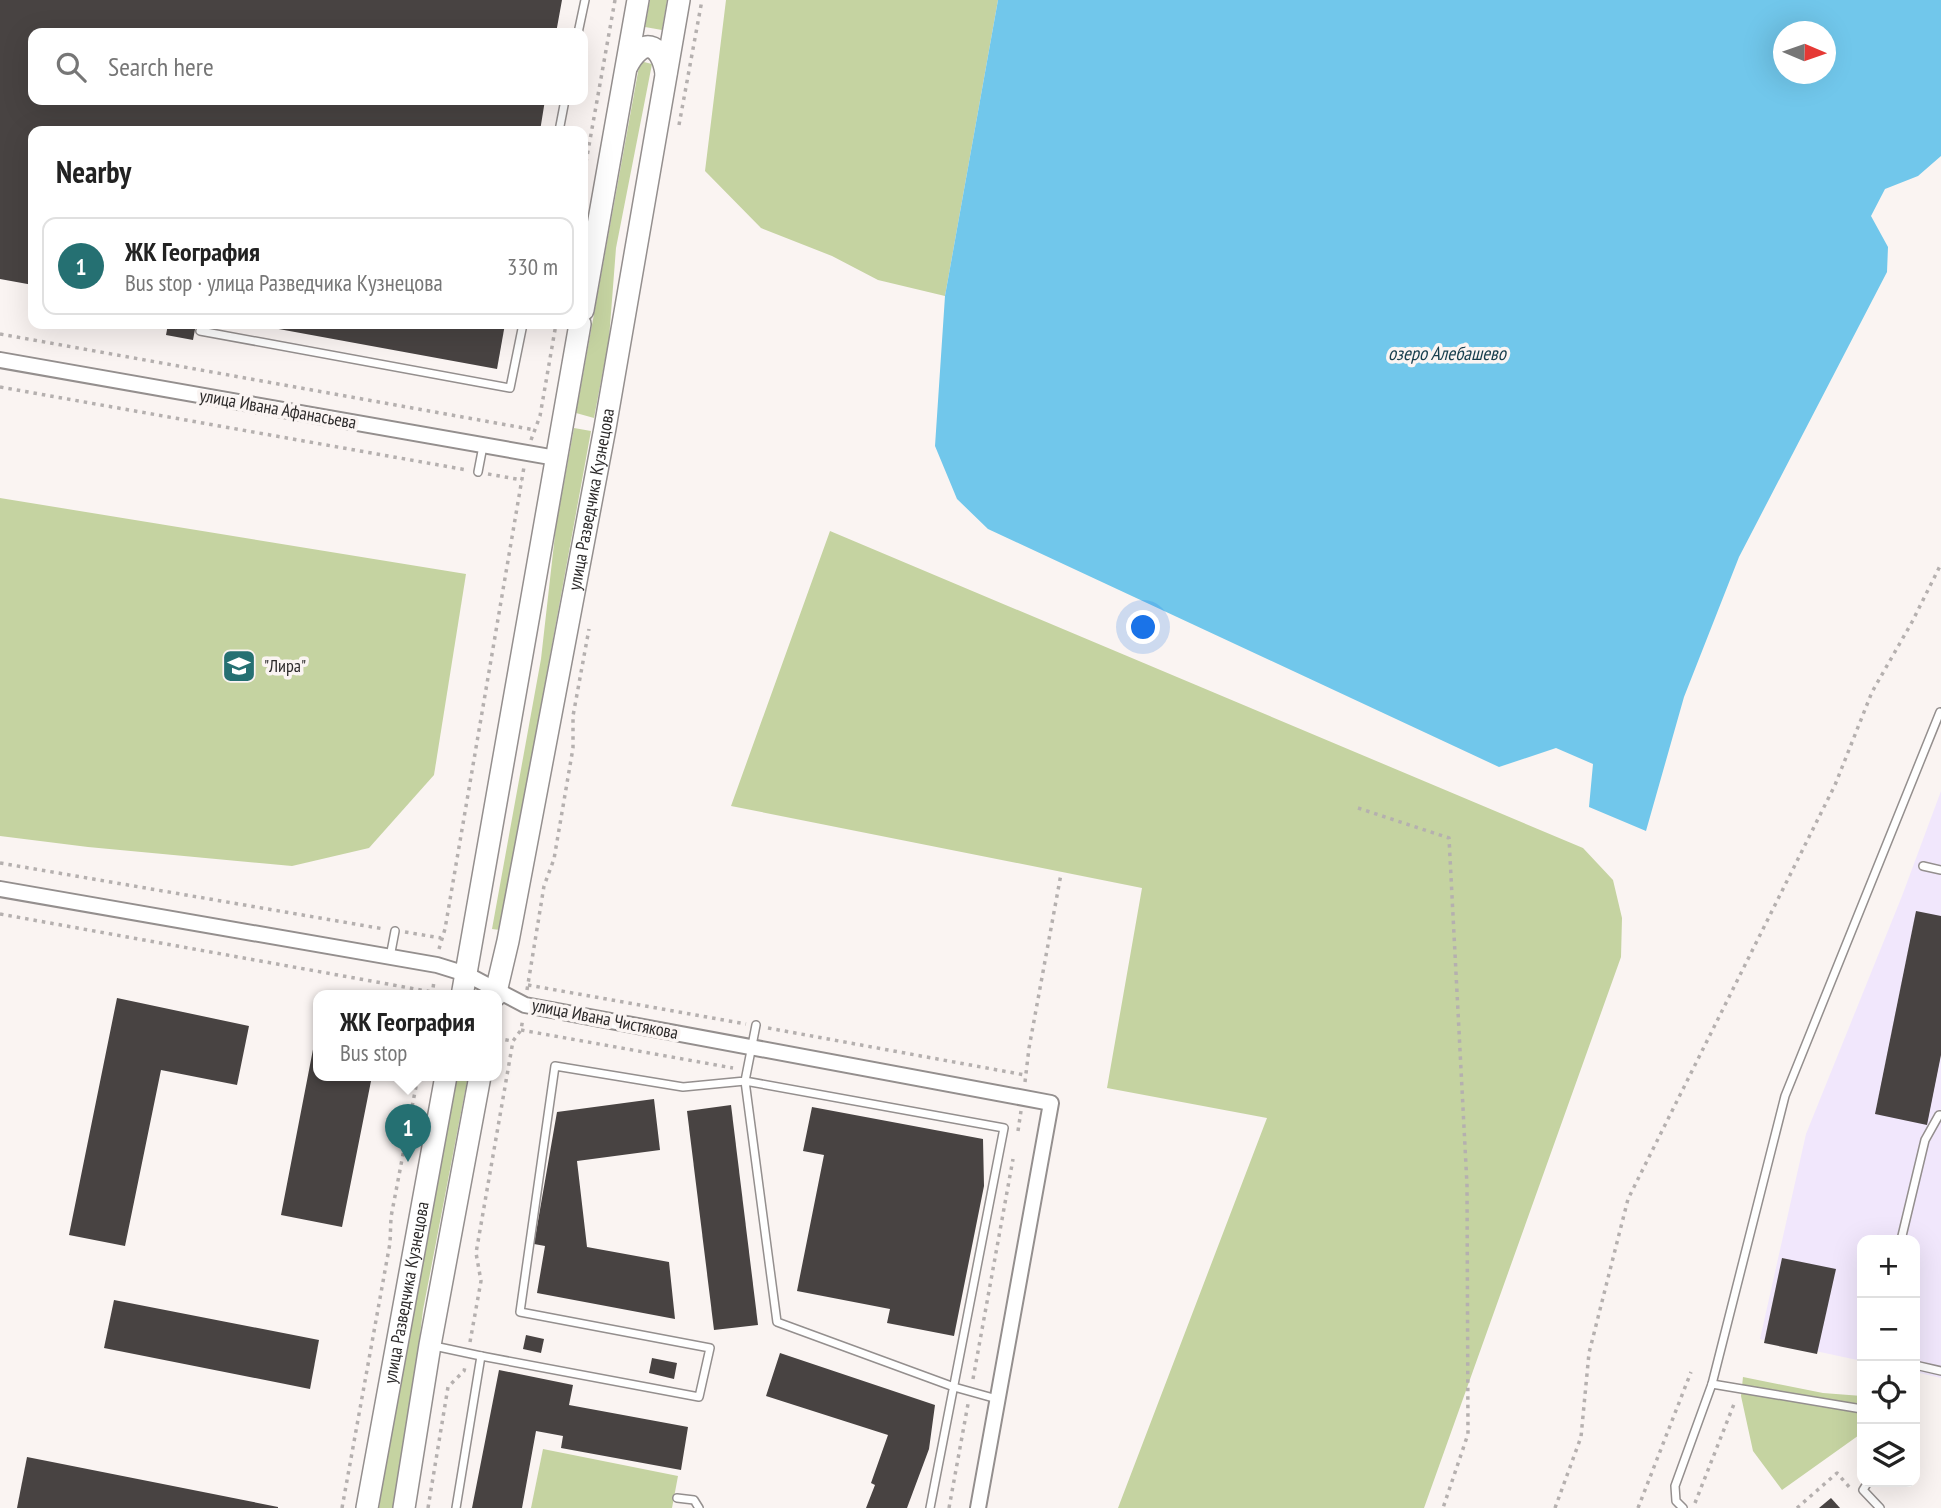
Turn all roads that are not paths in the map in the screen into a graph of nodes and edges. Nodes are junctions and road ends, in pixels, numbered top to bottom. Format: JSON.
{"nodes":[{"id":1,"x":584,"y":0,"type":"edge"},
{"id":2,"x":638,"y":0,"type":"edge"},
{"id":3,"x":679,"y":0,"type":"edge"},
{"id":4,"x":579,"y":28,"type":"edge"},
{"id":5,"x":625,"y":69,"type":"junction"},
{"id":6,"x":666,"y":75,"type":"junction"},
{"id":7,"x":564,"y":105,"type":"edge"},
{"id":8,"x":560,"y":126,"type":"edge"},
{"id":9,"x":588,"y":281,"type":"edge"},
{"id":10,"x":522,"y":329,"type":"edge"},
{"id":11,"x":579,"y":329,"type":"edge"},
{"id":12,"x":200,"y":331,"type":"dead end"},
{"id":13,"x":0,"y":360,"type":"edge"},
{"id":14,"x":483,"y":446,"type":"junction"},
{"id":15,"x":556,"y":458,"type":"junction"},
{"id":16,"x":478,"y":472,"type":"road end"},
{"id":17,"x":1940,"y":712,"type":"edge"},
{"id":18,"x":1923,"y":866,"type":"dead end"},
{"id":19,"x":1941,"y":870,"type":"edge"},
{"id":20,"x":0,"y":888,"type":"edge"},
{"id":21,"x":395,"y":931,"type":"road end"},
{"id":22,"x":390,"y":957,"type":"junction"},
{"id":23,"x":466,"y":974,"type":"junction"},
{"id":24,"x":462,"y":990,"type":"edge"},
{"id":25,"x":491,"y":990,"type":"edge"},
{"id":26,"x":497,"y":990,"type":"edge"},
{"id":27,"x":502,"y":995,"type":"edge"},
{"id":28,"x":756,"y":1026,"type":"road end"},
{"id":29,"x":752,"y":1047,"type":"junction"},
{"id":30,"x":745,"y":1080,"type":"junction"},
{"id":31,"x":445,"y":1081,"type":"edge"},
{"id":32,"x":479,"y":1081,"type":"edge"},
{"id":33,"x":1941,"y":1115,"type":"edge"},
{"id":34,"x":1903,"y":1235,"type":"edge"},
{"id":35,"x":430,"y":1345,"type":"junction"},
{"id":36,"x":481,"y":1356,"type":"junction"},
{"id":37,"x":1920,"y":1366,"type":"edge"},
{"id":38,"x":1941,"y":1371,"type":"edge"},
{"id":39,"x":1712,"y":1384,"type":"junction"},
{"id":40,"x":954,"y":1387,"type":"junction"},
{"id":41,"x":997,"y":1399,"type":"junction"},
{"id":42,"x":1857,"y":1408,"type":"edge"},
{"id":43,"x":1865,"y":1487,"type":"edge"},
{"id":44,"x":677,"y":1498,"type":"dead end"},
{"id":45,"x":367,"y":1508,"type":"edge"},
{"id":46,"x":404,"y":1508,"type":"edge"},
{"id":47,"x":456,"y":1508,"type":"edge"},
{"id":48,"x":699,"y":1508,"type":"edge"},
{"id":49,"x":930,"y":1508,"type":"edge"},
{"id":50,"x":978,"y":1508,"type":"edge"},
{"id":51,"x":1683,"y":1508,"type":"edge"},
{"id":52,"x":1880,"y":1508,"type":"edge"}],
"edges":[{"from":1,"to":4,"type":"lane"},
{"from":2,"to":5,"type":"main road"},
{"from":3,"to":6,"type":"main road","name":"улица Разведчика Кузнецова"},
{"from":5,"to":6,"type":"main road"},
{"from":5,"to":9,"type":"main road"},
{"from":6,"to":26,"type":"main road","name":"улица Разведчика Кузнецова"},
{"from":7,"to":8,"type":"lane"},
{"from":10,"to":12,"type":"lane"},
{"from":11,"to":15,"type":"main road"},
{"from":13,"to":14,"type":"street","name":"улица Ивана Афанасьева"},
{"from":14,"to":15,"type":"street","name":"улица Ивана Афанасьева"},
{"from":14,"to":16,"type":"lane"},
{"from":15,"to":23,"type":"main road"},
{"from":17,"to":39,"type":"lane"},
{"from":18,"to":19,"type":"lane"},
{"from":20,"to":22,"type":"street","name":"улица Ивана Чистякова"},
{"from":21,"to":22,"type":"lane"},
{"from":22,"to":23,"type":"street","name":"улица Ивана Чистякова"},
{"from":23,"to":24,"type":"main road"},
{"from":23,"to":25,"type":"street","name":"улица Ивана Чистякова"},
{"from":27,"to":29,"type":"street","name":"улица Ивана Чистякова"},
{"from":28,"to":29,"type":"lane"},
{"from":29,"to":30,"type":"lane"},
{"from":29,"to":41,"type":"street","name":"улица Ивана Чистякова"},
{"from":30,"to":36,"type":"lane"},
{"from":30,"to":40,"type":"lane"},
{"from":30,"to":40,"type":"lane"},
{"from":31,"to":45,"type":"main road","name":"улица Разведчика Кузнецова"},
{"from":32,"to":35,"type":"main road","name":"улица Разведчика Кузнецова"},
{"from":33,"to":34,"type":"lane"},
{"from":35,"to":36,"type":"lane"},
{"from":35,"to":46,"type":"main road","name":"улица Разведчика Кузнецова"},
{"from":36,"to":47,"type":"lane"},
{"from":37,"to":38,"type":"lane"},
{"from":39,"to":42,"type":"lane"},
{"from":39,"to":51,"type":"lane"},
{"from":40,"to":41,"type":"lane"},
{"from":40,"to":49,"type":"lane"},
{"from":41,"to":50,"type":"street"},
{"from":43,"to":52,"type":"lane"},
{"from":44,"to":48,"type":"lane"}]}
